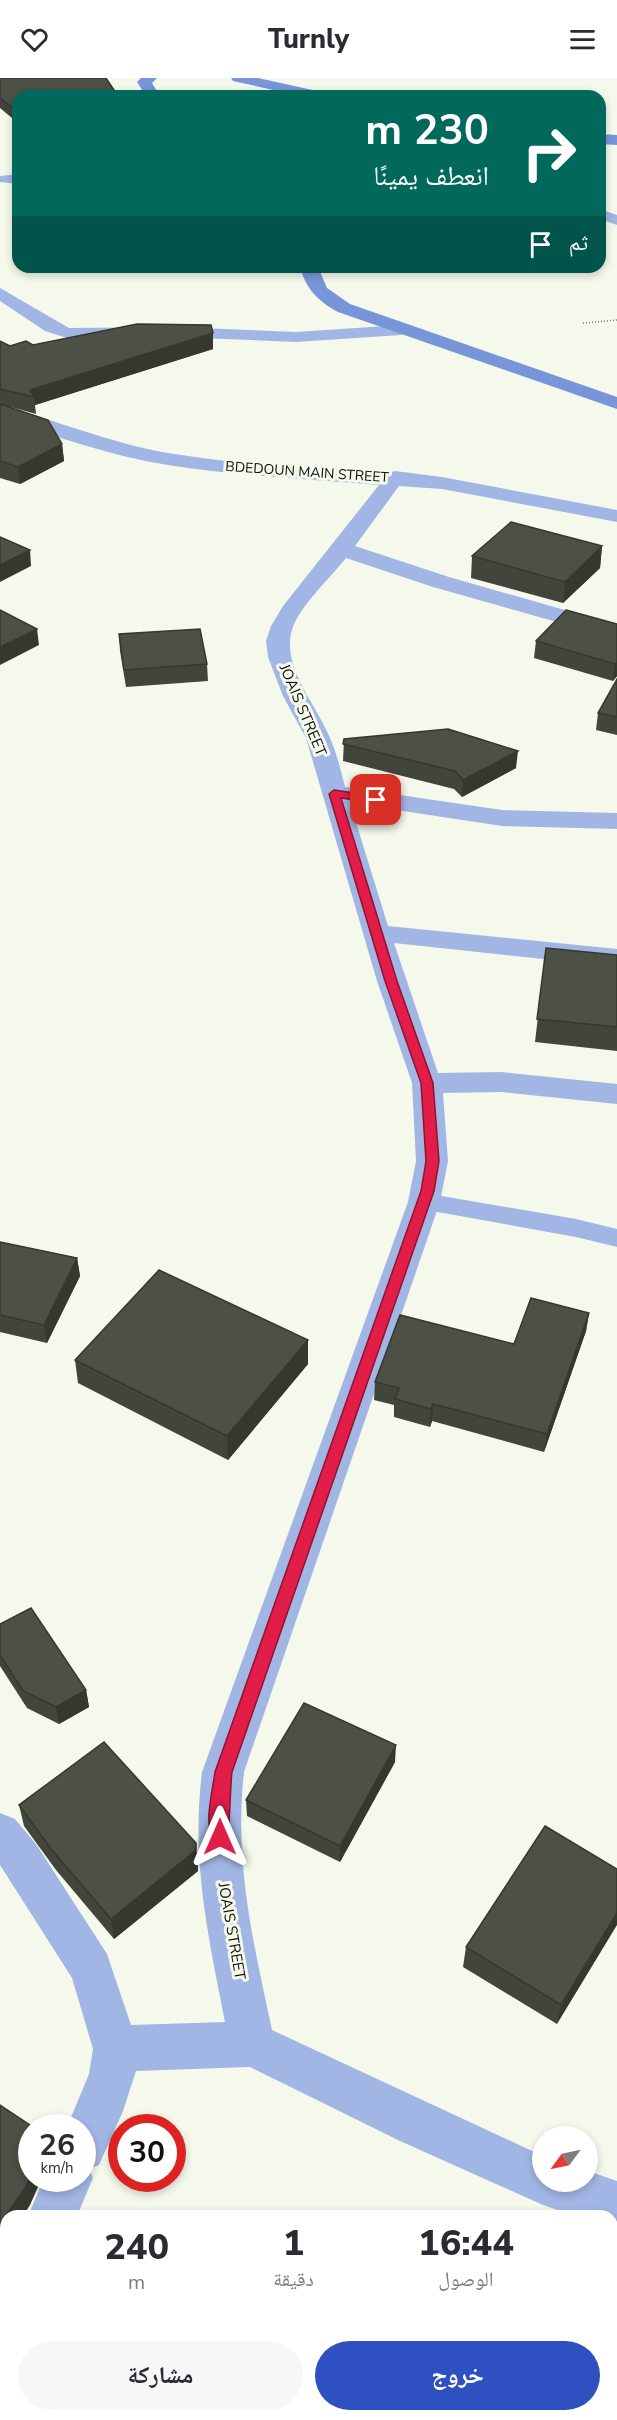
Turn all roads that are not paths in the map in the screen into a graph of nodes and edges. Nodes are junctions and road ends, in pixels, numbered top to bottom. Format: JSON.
{"nodes":[{"id":1,"x":150,"y":78,"type":"edge"},
{"id":2,"x":238,"y":78,"type":"edge"},
{"id":3,"x":149,"y":90,"type":"edge"},
{"id":4,"x":293,"y":90,"type":"edge"},
{"id":5,"x":310,"y":273,"type":"edge"},
{"id":6,"x":0,"y":293,"type":"edge"},
{"id":7,"x":401,"y":330,"type":"junction"},
{"id":8,"x":617,"y":403,"type":"edge"},
{"id":9,"x":0,"y":412,"type":"edge"},
{"id":10,"x":395,"y":477,"type":"junction"},
{"id":11,"x":617,"y":516,"type":"edge"},
{"id":12,"x":342,"y":549,"type":"junction"},
{"id":13,"x":617,"y":632,"type":"edge"},
{"id":14,"x":334,"y":794,"type":"junction"},
{"id":15,"x":617,"y":821,"type":"edge"},
{"id":16,"x":376,"y":933,"type":"junction"},
{"id":17,"x":617,"y":957,"type":"edge"},
{"id":18,"x":427,"y":1083,"type":"junction"},
{"id":19,"x":617,"y":1094,"type":"edge"},
{"id":20,"x":424,"y":1202,"type":"junction"},
{"id":21,"x":617,"y":1238,"type":"edge"},
{"id":22,"x":0,"y":1833,"type":"edge"},
{"id":23,"x":252,"y":2044,"type":"junction"},
{"id":24,"x":116,"y":2049,"type":"junction"},
{"id":25,"x":96,"y":2116,"type":"edge"},
{"id":26,"x":532,"y":2176,"type":"edge"},
{"id":27,"x":63,"y":2192,"type":"edge"},
{"id":28,"x":577,"y":2192,"type":"edge"},
{"id":29,"x":617,"y":2205,"type":"edge"},
{"id":30,"x":55,"y":2210,"type":"edge"}],
"edges":[{"from":1,"to":3,"type":"main road"},
{"from":2,"to":4,"type":"main road"},
{"from":5,"to":7,"type":"main road"},
{"from":6,"to":7,"type":"street"},
{"from":7,"to":8,"type":"main road"},
{"from":9,"to":10,"type":"street","name":"BDEDOUN MAIN STREET"},
{"from":10,"to":11,"type":"street","name":"BDEDOUN MAIN STREET"},
{"from":10,"to":12,"type":"street","name":"JOAIS STREET"},
{"from":12,"to":13,"type":"street"},
{"from":12,"to":14,"type":"street","name":"JOAIS STREET"},
{"from":14,"to":15,"type":"street"},
{"from":14,"to":16,"type":"street","name":"JOAIS STREET"},
{"from":16,"to":17,"type":"street"},
{"from":16,"to":18,"type":"street","name":"JOAIS STREET"},
{"from":18,"to":19,"type":"street"},
{"from":18,"to":20,"type":"street","name":"JOAIS STREET"},
{"from":20,"to":21,"type":"lane"},
{"from":20,"to":23,"type":"street","name":"JOAIS STREET"},
{"from":22,"to":24,"type":"street"},
{"from":23,"to":24,"type":"street"},
{"from":23,"to":26,"type":"street"},
{"from":24,"to":25,"type":"street"},
{"from":27,"to":30,"type":"street"},
{"from":28,"to":29,"type":"street"}]}
